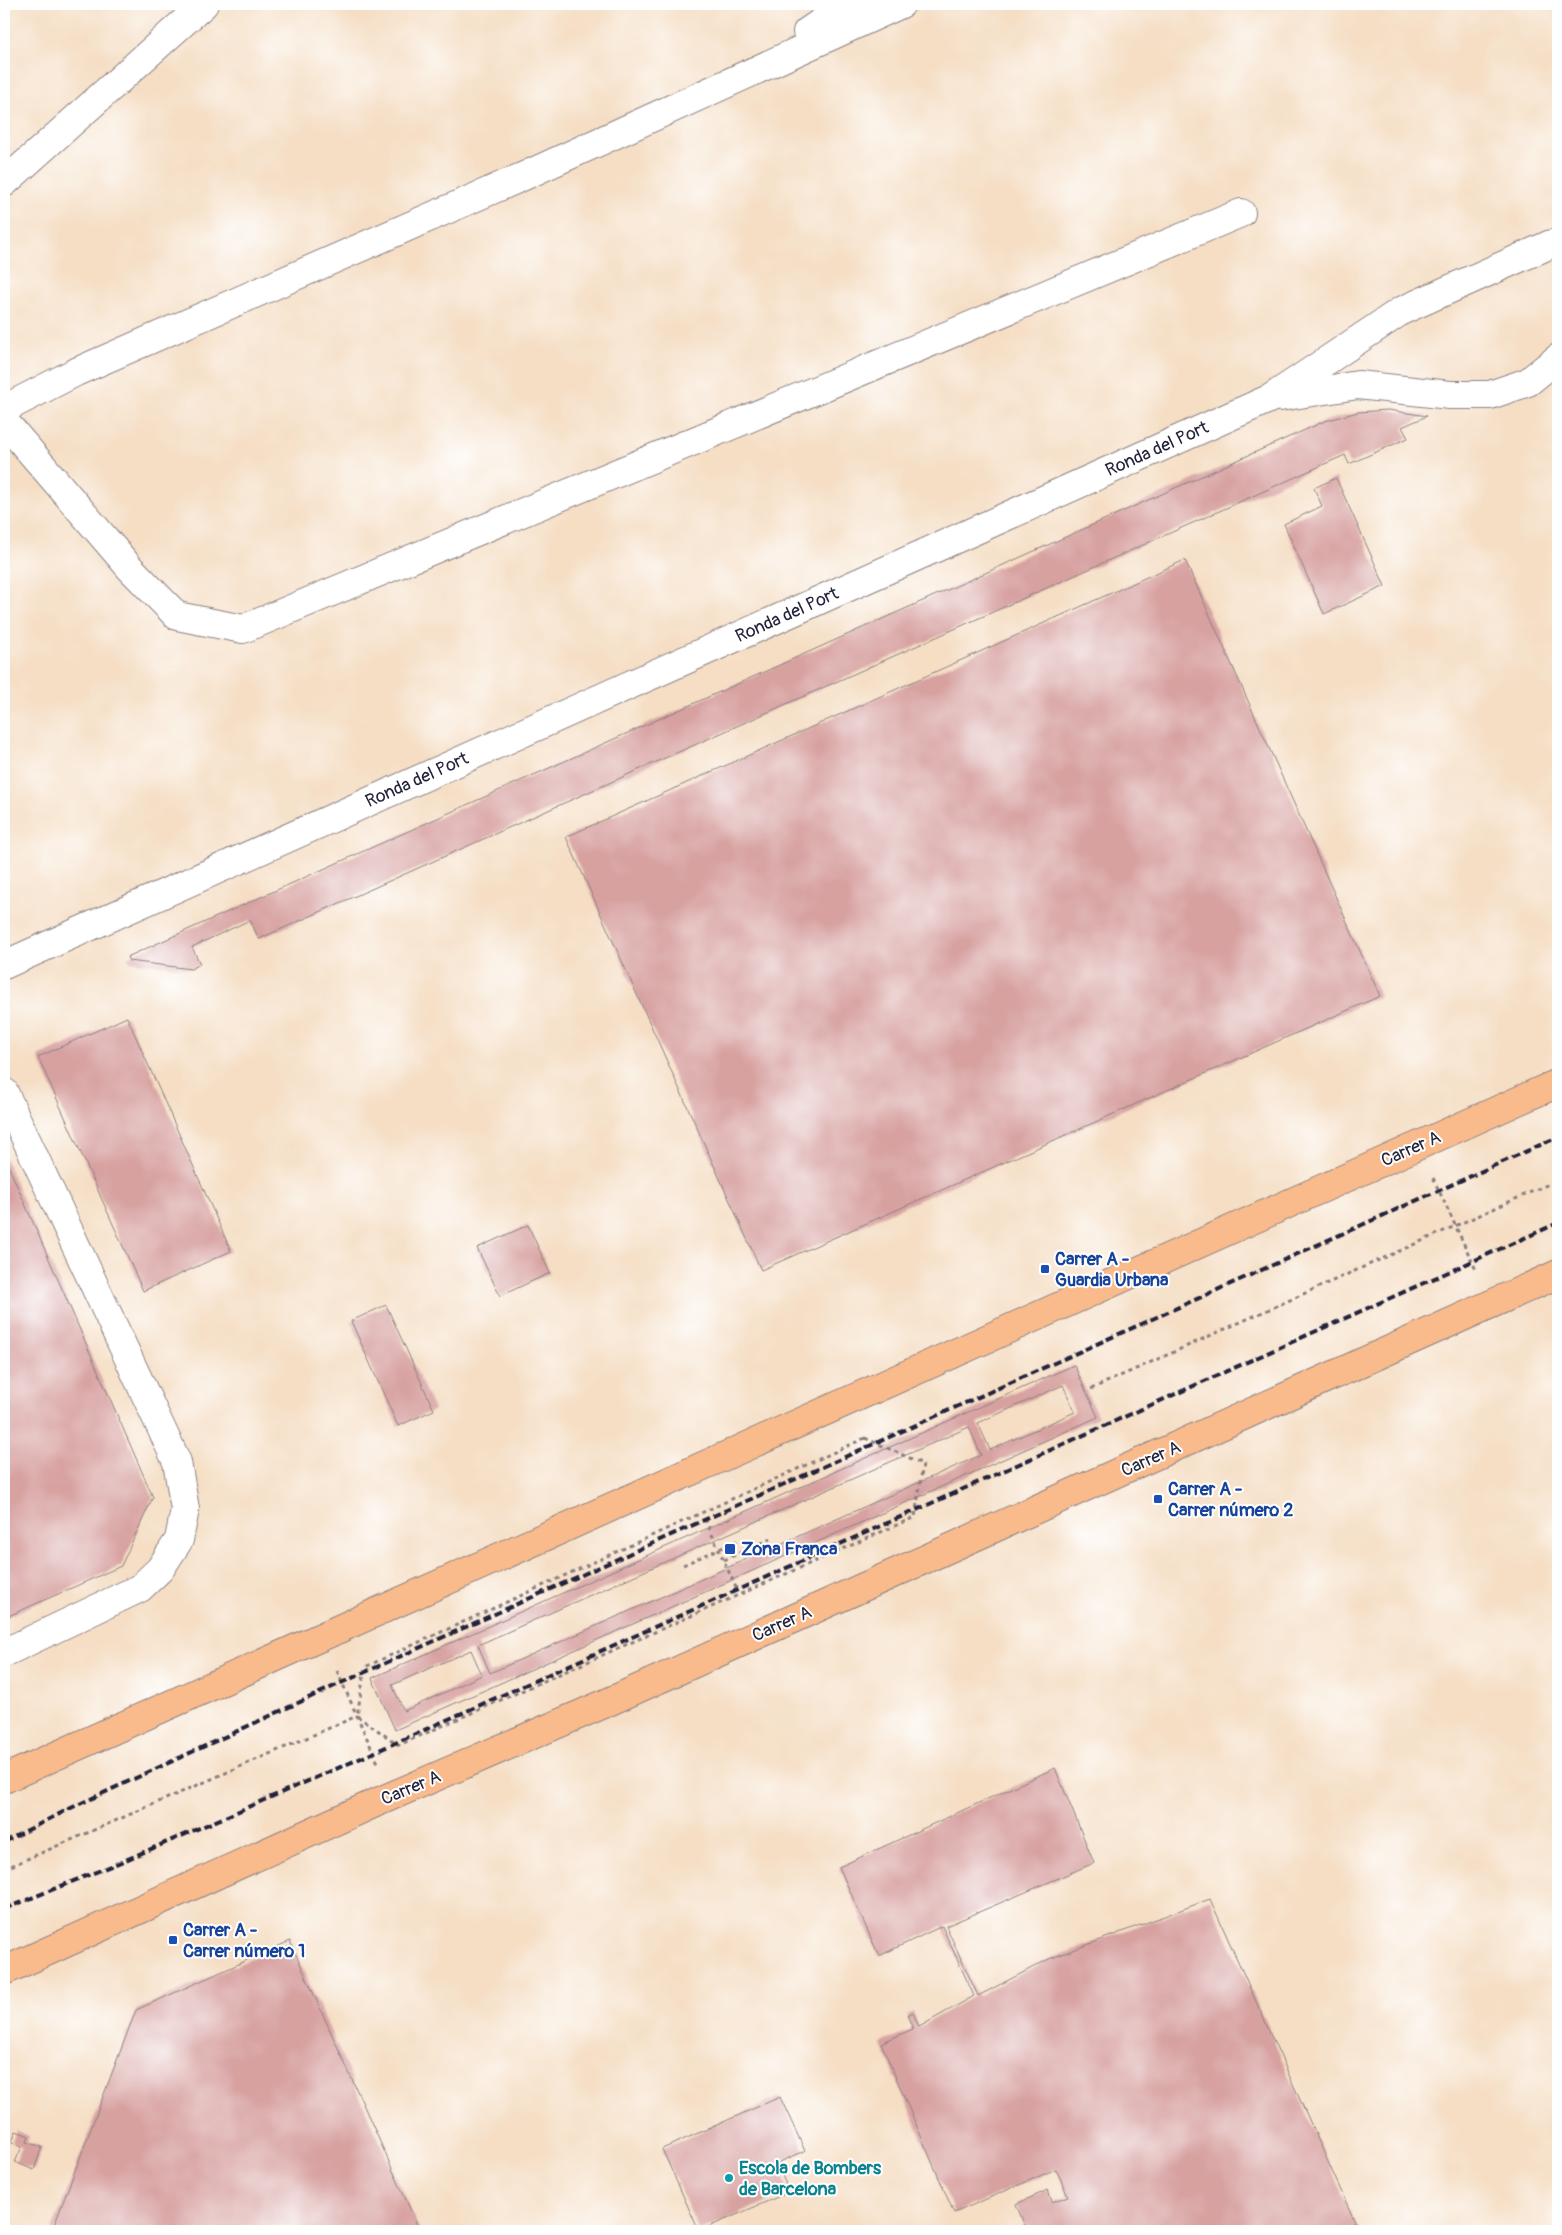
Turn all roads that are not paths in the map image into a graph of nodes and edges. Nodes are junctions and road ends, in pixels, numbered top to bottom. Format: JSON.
{"nodes":[{"id":1,"x":204,"y":4,"type":"edge"},
{"id":2,"x":848,"y":4,"type":"edge"},
{"id":3,"x":901,"y":4,"type":"edge"},
{"id":4,"x":731,"y":82,"type":"junction"},
{"id":5,"x":4,"y":183,"type":"edge"},
{"id":6,"x":1241,"y":213,"type":"dead end"},
{"id":7,"x":1558,"y":243,"type":"edge"},
{"id":8,"x":1558,"y":358,"type":"edge"},
{"id":9,"x":1271,"y":398,"type":"junction"},
{"id":10,"x":4,"y":409,"type":"edge"},
{"id":11,"x":4,"y":421,"type":"edge"},
{"id":12,"x":4,"y":965,"type":"edge"},
{"id":13,"x":1558,"y":1083,"type":"edge"},
{"id":14,"x":4,"y":1092,"type":"edge"},
{"id":15,"x":1558,"y":1274,"type":"edge"},
{"id":16,"x":1558,"y":1294,"type":"edge"},
{"id":17,"x":1511,"y":1295,"type":"junction"},
{"id":18,"x":4,"y":1652,"type":"edge"},
{"id":19,"x":4,"y":1779,"type":"edge"},
{"id":20,"x":4,"y":1971,"type":"edge"}],
"edges":[{"from":1,"to":5,"type":"street"},
{"from":2,"to":4,"type":"street"},
{"from":3,"to":4,"type":"street"},
{"from":4,"to":10,"type":"street"},
{"from":6,"to":11,"type":"street"},
{"from":7,"to":9,"type":"street","name":"Ronda del Port"},
{"from":8,"to":9,"type":"street"},
{"from":9,"to":12,"type":"street","name":"Ronda del Port"},
{"from":13,"to":19,"type":"main road","name":"Carrer A"},
{"from":14,"to":18,"type":"street"},
{"from":15,"to":17,"type":"main road","name":"Carrer A"},
{"from":16,"to":17,"type":"main road"},
{"from":17,"to":20,"type":"main road","name":"Carrer A"}]}
